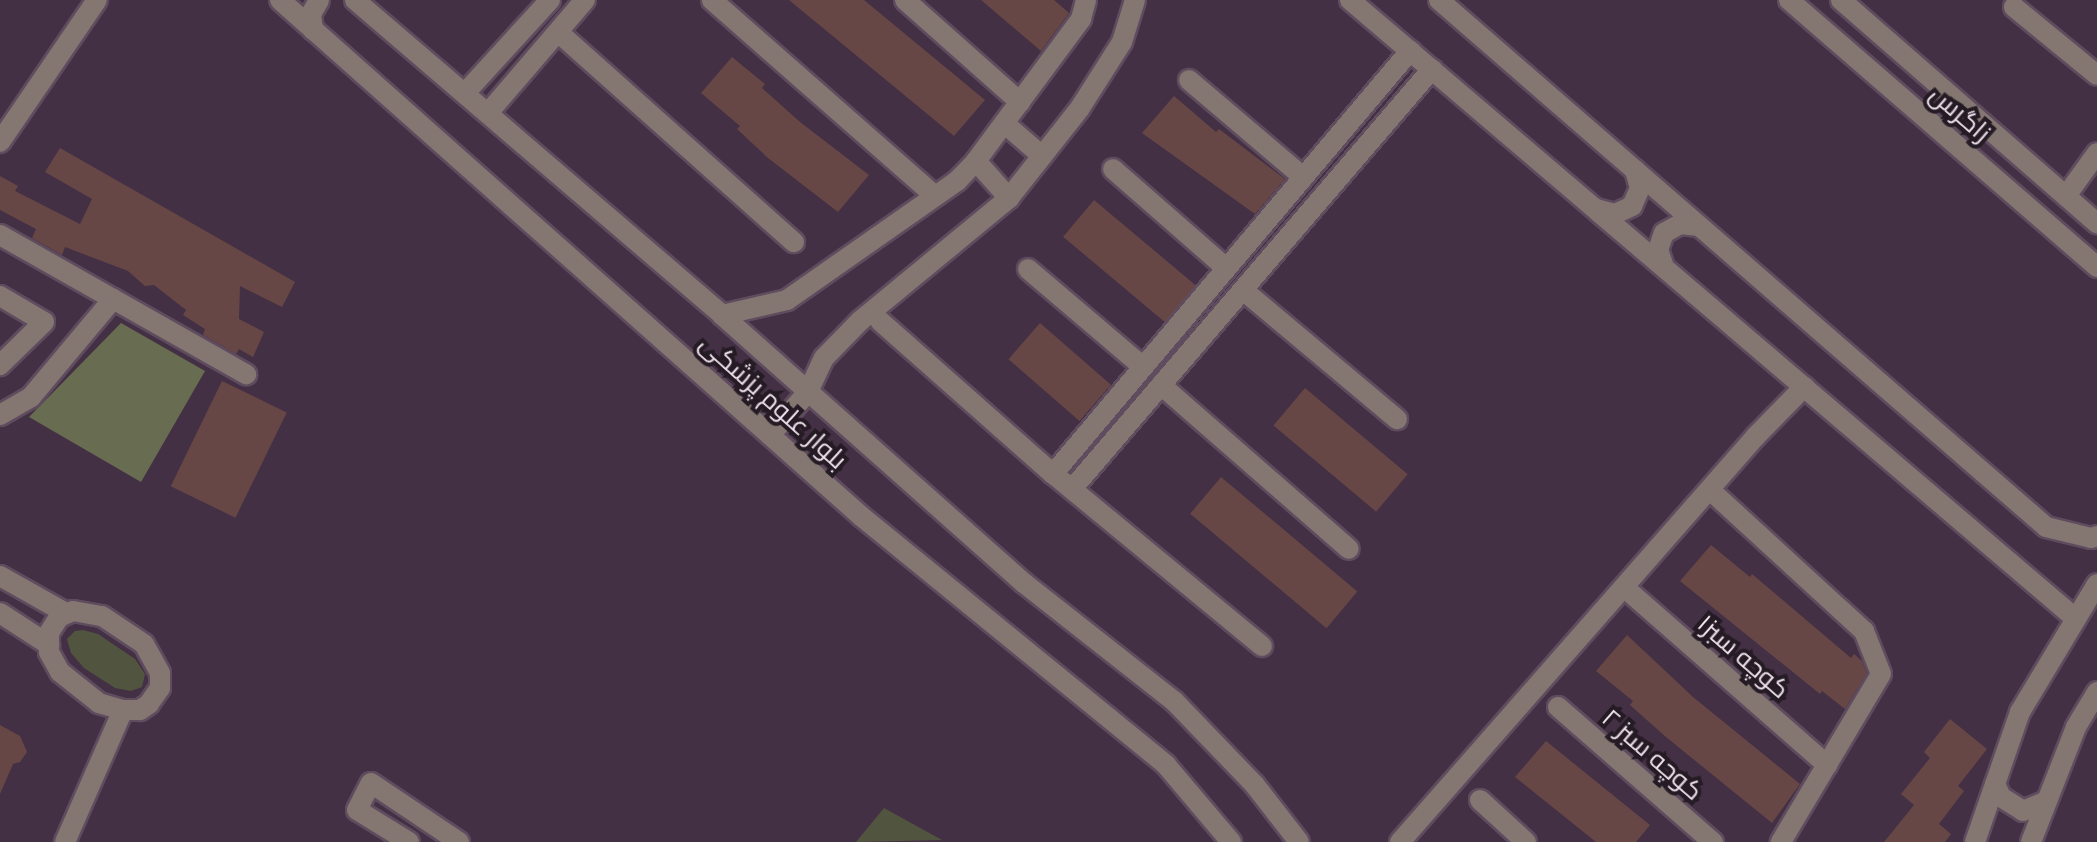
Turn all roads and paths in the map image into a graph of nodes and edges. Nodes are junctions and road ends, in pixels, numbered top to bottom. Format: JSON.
{"nodes":[{"id":1,"x":97,"y":0,"type":"edge"},
{"id":2,"x":280,"y":0,"type":"edge"},
{"id":3,"x":319,"y":0,"type":"edge"},
{"id":4,"x":355,"y":0,"type":"edge"},
{"id":5,"x":550,"y":0,"type":"edge"},
{"id":6,"x":585,"y":0,"type":"edge"},
{"id":7,"x":712,"y":0,"type":"edge"},
{"id":8,"x":905,"y":0,"type":"edge"},
{"id":9,"x":1086,"y":0,"type":"edge"},
{"id":10,"x":1135,"y":0,"type":"edge"},
{"id":11,"x":1350,"y":0,"type":"edge"},
{"id":12,"x":1439,"y":0,"type":"edge"},
{"id":13,"x":1789,"y":0,"type":"edge"},
{"id":14,"x":1841,"y":0,"type":"edge"},
{"id":15,"x":2014,"y":7,"type":"dead end"},
{"id":16,"x":313,"y":30,"type":"junction"},
{"id":17,"x":558,"y":32,"type":"junction"},
{"id":18,"x":1410,"y":51,"type":"junction"},
{"id":19,"x":1432,"y":69,"type":"junction"},
{"id":20,"x":2097,"y":75,"type":"edge"},
{"id":21,"x":1189,"y":80,"type":"dead end"},
{"id":22,"x":471,"y":86,"type":"junction"},
{"id":23,"x":1020,"y":102,"type":"junction"},
{"id":24,"x":494,"y":106,"type":"junction"},
{"id":25,"x":1004,"y":123,"type":"junction"},
{"id":26,"x":0,"y":142,"type":"edge"},
{"id":27,"x":2097,"y":153,"type":"edge"},
{"id":28,"x":1042,"y":156,"type":"junction"},
{"id":29,"x":976,"y":161,"type":"junction"},
{"id":30,"x":1113,"y":169,"type":"dead end"},
{"id":31,"x":1635,"y":170,"type":"junction"},
{"id":32,"x":1303,"y":177,"type":"junction"},
{"id":33,"x":935,"y":196,"type":"junction"},
{"id":34,"x":2066,"y":196,"type":"junction"},
{"id":35,"x":1009,"y":198,"type":"junction"},
{"id":36,"x":1596,"y":209,"type":"junction"},
{"id":37,"x":2097,"y":223,"type":"edge"},
{"id":38,"x":1699,"y":226,"type":"junction"},
{"id":39,"x":0,"y":235,"type":"edge"},
{"id":40,"x":794,"y":242,"type":"dead end"},
{"id":41,"x":1664,"y":267,"type":"junction"},
{"id":42,"x":2097,"y":267,"type":"edge"},
{"id":43,"x":1226,"y":268,"type":"junction"},
{"id":44,"x":1028,"y":269,"type":"dead end"},
{"id":45,"x":1243,"y":290,"type":"junction"},
{"id":46,"x":0,"y":296,"type":"edge"},
{"id":47,"x":113,"y":299,"type":"junction"},
{"id":48,"x":722,"y":315,"type":"junction"},
{"id":49,"x":880,"y":321,"type":"dead end"},
{"id":50,"x":0,"y":365,"type":"edge"},
{"id":51,"x":1143,"y":367,"type":"junction"},
{"id":52,"x":246,"y":374,"type":"dead end"},
{"id":53,"x":1161,"y":385,"type":"junction"},
{"id":54,"x":1804,"y":387,"type":"junction"},
{"id":55,"x":808,"y":392,"type":"junction"},
{"id":56,"x":0,"y":415,"type":"edge"},
{"id":57,"x":1397,"y":419,"type":"dead end"},
{"id":58,"x":770,"y":435,"type":"junction"},
{"id":59,"x":1053,"y":474,"type":"junction"},
{"id":60,"x":1072,"y":489,"type":"junction"},
{"id":61,"x":1710,"y":490,"type":"junction"},
{"id":62,"x":2097,"y":536,"type":"edge"},
{"id":63,"x":1349,"y":549,"type":"dead end"},
{"id":64,"x":0,"y":576,"type":"edge"},
{"id":65,"x":2097,"y":584,"type":"edge"},
{"id":66,"x":1625,"y":588,"type":"junction"},
{"id":67,"x":0,"y":613,"type":"edge"},
{"id":68,"x":66,"y":613,"type":"junction"},
{"id":69,"x":2076,"y":619,"type":"junction"},
{"id":70,"x":49,"y":645,"type":"junction"},
{"id":71,"x":1262,"y":646,"type":"dead end"},
{"id":72,"x":2097,"y":692,"type":"edge"},
{"id":73,"x":1558,"y":707,"type":"dead end"},
{"id":74,"x":123,"y":710,"type":"junction"},
{"id":75,"x":1827,"y":765,"type":"junction"},
{"id":76,"x":1995,"y":784,"type":"junction"},
{"id":77,"x":1480,"y":800,"type":"dead end"},
{"id":78,"x":2047,"y":801,"type":"junction"},
{"id":79,"x":65,"y":842,"type":"edge"},
{"id":80,"x":409,"y":842,"type":"edge"},
{"id":81,"x":459,"y":842,"type":"edge"},
{"id":82,"x":1231,"y":842,"type":"edge"},
{"id":83,"x":1299,"y":842,"type":"edge"},
{"id":84,"x":1400,"y":842,"type":"edge"},
{"id":85,"x":1526,"y":842,"type":"edge"},
{"id":86,"x":1713,"y":842,"type":"edge"},
{"id":87,"x":1781,"y":842,"type":"edge"},
{"id":88,"x":1975,"y":842,"type":"edge"},
{"id":89,"x":2031,"y":842,"type":"edge"}],
"edges":[{"from":1,"to":26,"type":"street"},
{"from":2,"to":16,"type":"street","name":"بلوار علوم پزشکی"},
{"from":3,"to":16,"type":"street"},
{"from":4,"to":22,"type":"street","name":"بلوار علوم پزشکی"},
{"from":5,"to":22,"type":"street"},
{"from":6,"to":17,"type":"street"},
{"from":7,"to":33,"type":"street"},
{"from":8,"to":23,"type":"street"},
{"from":9,"to":23,"type":"street"},
{"from":10,"to":28,"type":"street"},
{"from":11,"to":18,"type":"street"},
{"from":12,"to":31,"type":"street"},
{"from":13,"to":42,"type":"street","name":"زاگرس"},
{"from":14,"to":34,"type":"street","name":"زاگرس"},
{"from":15,"to":20,"type":"street"},
{"from":16,"to":58,"type":"street","name":"بلوار علوم پزشکی"},
{"from":17,"to":24,"type":"street"},
{"from":17,"to":40,"type":"street"},
{"from":18,"to":19,"type":"street"},
{"from":18,"to":32,"type":"street"},
{"from":19,"to":36,"type":"street"},
{"from":19,"to":45,"type":"street"},
{"from":21,"to":32,"type":"street"},
{"from":22,"to":24,"type":"street","name":"بلوار علوم پزشکی"},
{"from":23,"to":25,"type":"street"},
{"from":24,"to":48,"type":"street","name":"بلوار علوم پزشکی"},
{"from":25,"to":28,"type":"street"},
{"from":25,"to":29,"type":"street"},
{"from":27,"to":34,"type":"street"},
{"from":28,"to":35,"type":"street"},
{"from":29,"to":33,"type":"street"},
{"from":29,"to":35,"type":"street"},
{"from":30,"to":43,"type":"street"},
{"from":31,"to":36,"type":"street"},
{"from":31,"to":38,"type":"street"},
{"from":32,"to":43,"type":"street"},
{"from":33,"to":48,"type":"street"},
{"from":34,"to":37,"type":"street","name":"زاگرس"},
{"from":35,"to":55,"type":"street"},
{"from":36,"to":41,"type":"street"},
{"from":38,"to":41,"type":"street"},
{"from":38,"to":62,"type":"street"},
{"from":39,"to":47,"type":"street"},
{"from":41,"to":54,"type":"street"},
{"from":43,"to":51,"type":"street"},
{"from":44,"to":51,"type":"street"},
{"from":45,"to":53,"type":"street"},
{"from":45,"to":57,"type":"street"},
{"from":46,"to":50,"type":"street"},
{"from":47,"to":52,"type":"street"},
{"from":47,"to":56,"type":"street"},
{"from":48,"to":55,"type":"street","name":"بلوار علوم پزشکی"},
{"from":49,"to":59,"type":"street"},
{"from":51,"to":59,"type":"street"},
{"from":53,"to":60,"type":"street"},
{"from":53,"to":63,"type":"street"},
{"from":54,"to":61,"type":"street"},
{"from":54,"to":69,"type":"street"},
{"from":55,"to":58,"type":"street"},
{"from":55,"to":83,"type":"street","name":"بلوار علوم پزشکی"},
{"from":58,"to":82,"type":"street","name":"بلوار علوم پزشکی"},
{"from":59,"to":60,"type":"street"},
{"from":60,"to":71,"type":"street"},
{"from":61,"to":66,"type":"street"},
{"from":61,"to":75,"type":"street"},
{"from":64,"to":68,"type":"street"},
{"from":65,"to":69,"type":"street"},
{"from":66,"to":75,"type":"street","name":"کوچه سبز۱"},
{"from":66,"to":84,"type":"street"},
{"from":67,"to":70,"type":"street"},
{"from":68,"to":70,"type":"street"},
{"from":68,"to":74,"type":"street"},
{"from":69,"to":76,"type":"street"},
{"from":70,"to":74,"type":"street"},
{"from":72,"to":78,"type":"street"},
{"from":73,"to":86,"type":"street","name":"کوچه سبز ۲"},
{"from":74,"to":79,"type":"street"},
{"from":75,"to":87,"type":"street"},
{"from":76,"to":78,"type":"street"},
{"from":76,"to":88,"type":"street"},
{"from":77,"to":85,"type":"street"},
{"from":78,"to":89,"type":"street"},
{"from":80,"to":81,"type":"street"}]}
